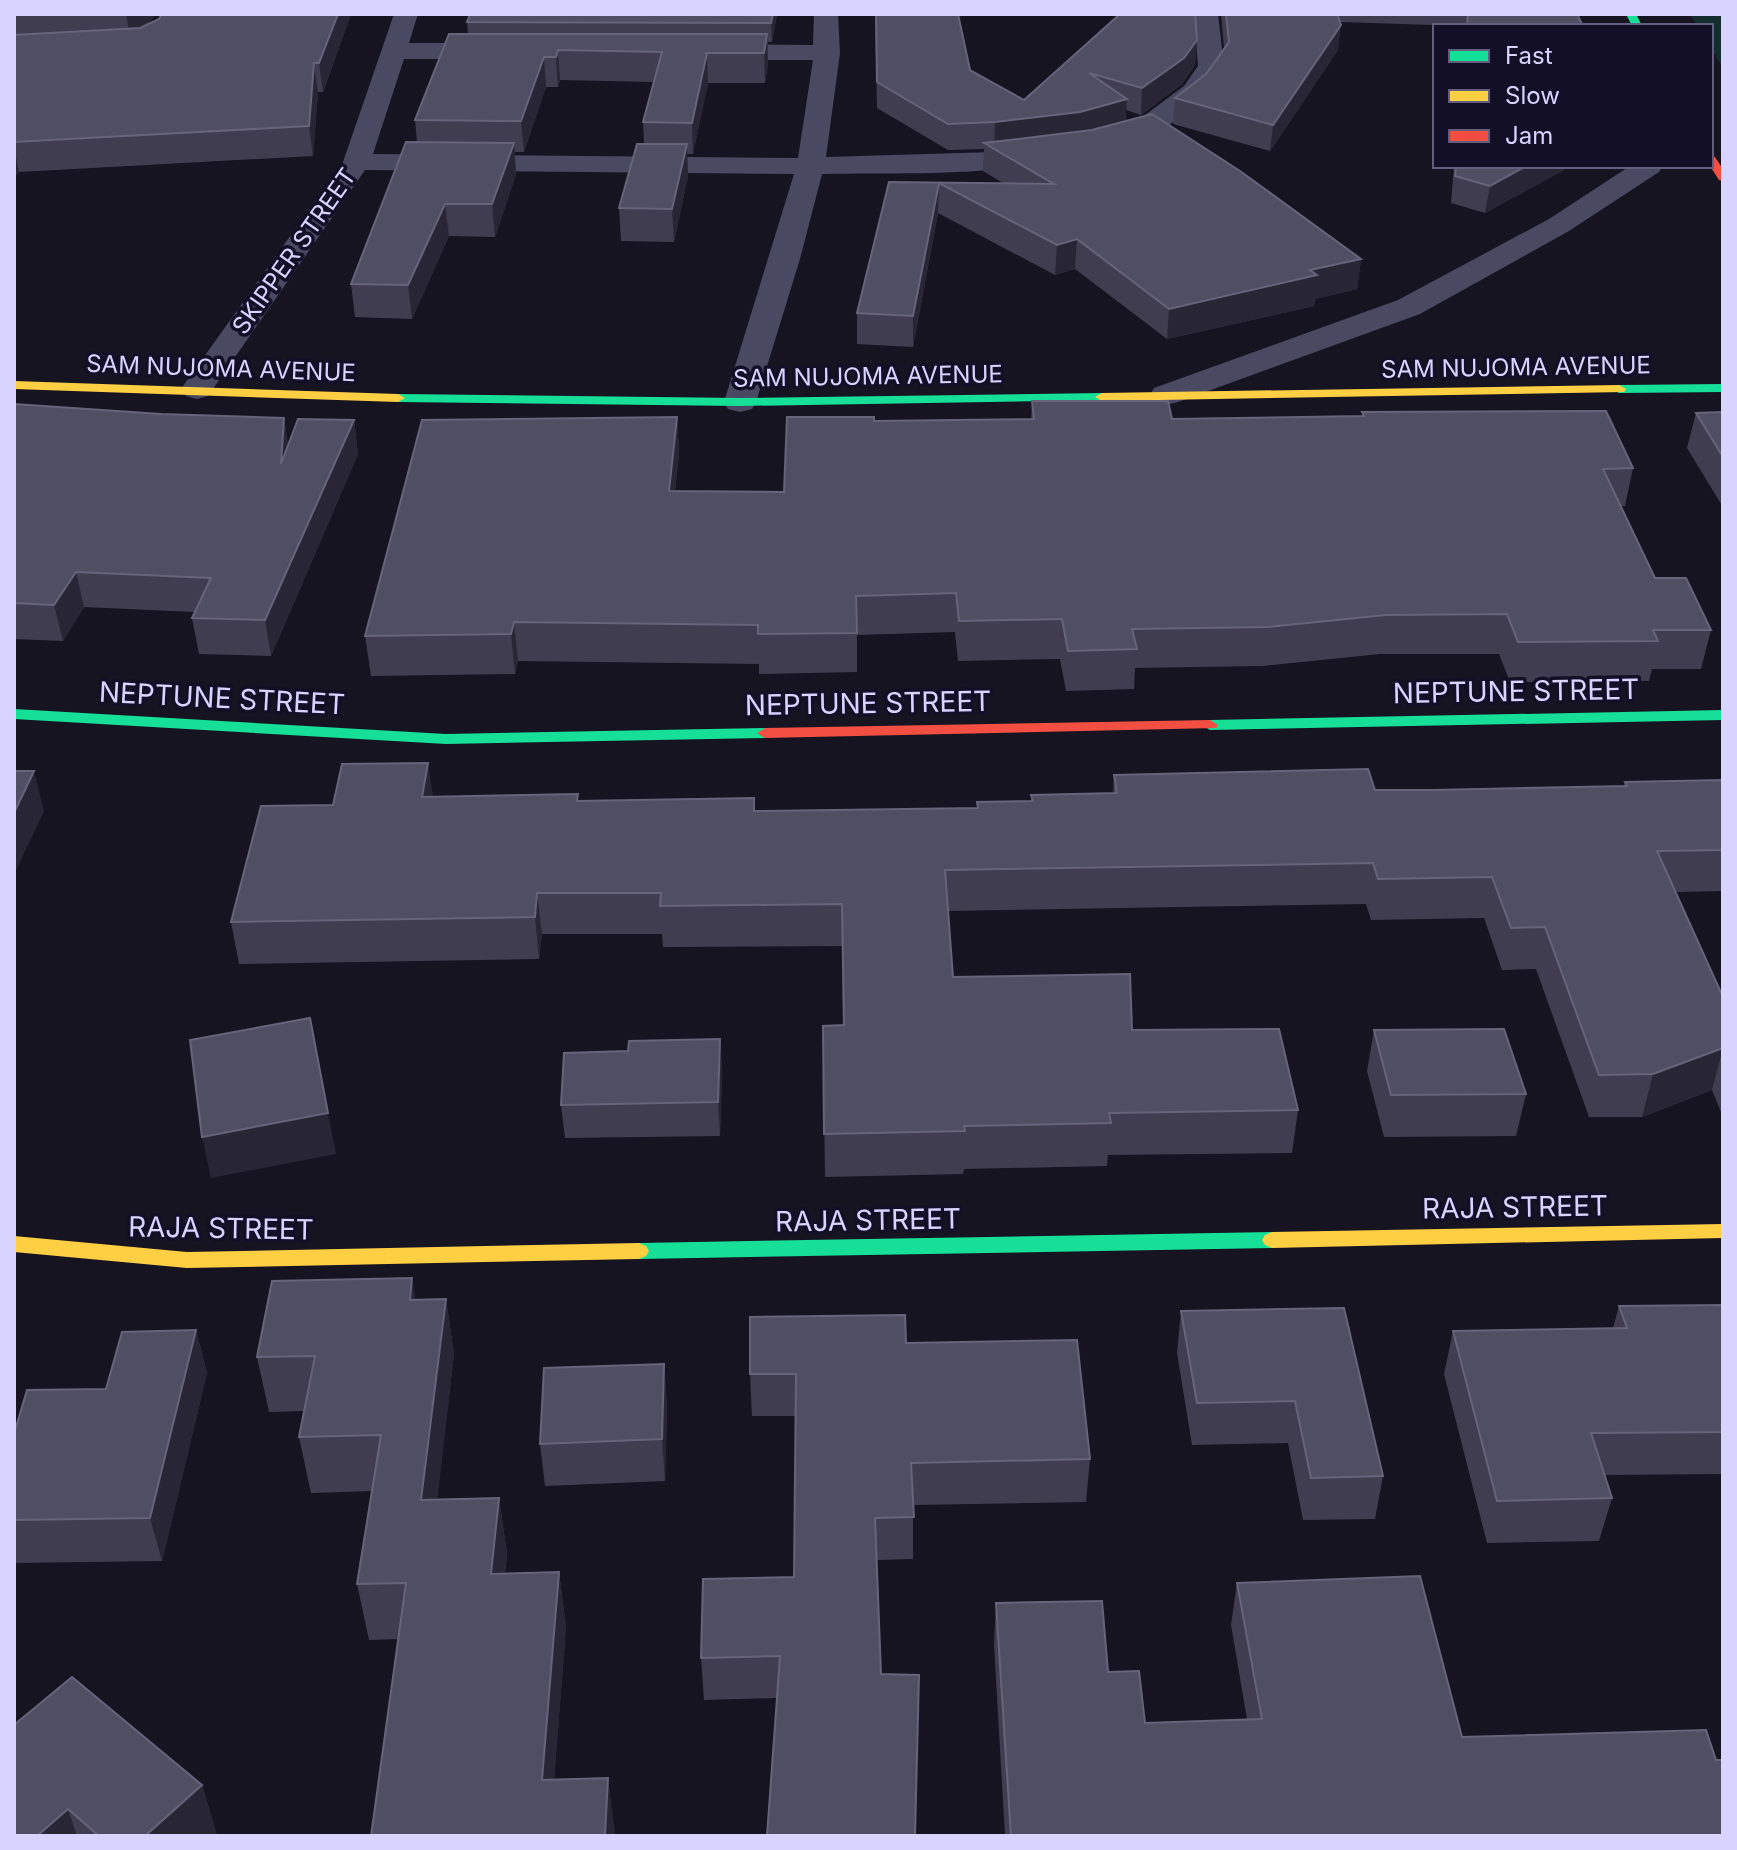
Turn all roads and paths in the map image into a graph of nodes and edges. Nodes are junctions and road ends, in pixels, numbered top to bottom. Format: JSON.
{"nodes":[{"id":1,"x":406,"y":14,"type":"edge"},
{"id":2,"x":826,"y":14,"type":"edge"},
{"id":3,"x":1206,"y":14,"type":"edge"},
{"id":4,"x":395,"y":51,"type":"junction"},
{"id":5,"x":529,"y":51,"type":"edge"},
{"id":6,"x":685,"y":52,"type":"edge"},
{"id":7,"x":827,"y":53,"type":"junction"},
{"id":8,"x":357,"y":162,"type":"junction"},
{"id":9,"x":811,"y":166,"type":"junction"},
{"id":10,"x":1646,"y":168,"type":"edge"},
{"id":11,"x":14,"y":385,"type":"edge"},
{"id":12,"x":1723,"y":388,"type":"edge"},
{"id":13,"x":197,"y":389,"type":"junction"},
{"id":14,"x":1166,"y":395,"type":"junction"},
{"id":15,"x":740,"y":402,"type":"junction"},
{"id":16,"x":14,"y":714,"type":"edge"},
{"id":17,"x":1723,"y":715,"type":"edge"},
{"id":18,"x":1723,"y":1231,"type":"edge"},
{"id":19,"x":14,"y":1244,"type":"edge"}],
"edges":[{"from":1,"to":4,"type":"street","name":"SKIPPER STREET"},
{"from":2,"to":7,"type":"street"},
{"from":3,"to":9,"type":"street"},
{"from":4,"to":5,"type":"street"},
{"from":4,"to":8,"type":"street","name":"SKIPPER STREET"},
{"from":6,"to":7,"type":"street"},
{"from":7,"to":9,"type":"street"},
{"from":8,"to":9,"type":"street"},
{"from":8,"to":13,"type":"street","name":"SKIPPER STREET"},
{"from":9,"to":15,"type":"street"},
{"from":10,"to":14,"type":"street"},
{"from":11,"to":13,"type":"street","name":"SAM NUJOMA AVENUE"},
{"from":12,"to":14,"type":"street","name":"SAM NUJOMA AVENUE"},
{"from":13,"to":15,"type":"street","name":"SAM NUJOMA AVENUE"},
{"from":14,"to":15,"type":"street","name":"SAM NUJOMA AVENUE"},
{"from":16,"to":17,"type":"street","name":"NEPTUNE STREET"},
{"from":18,"to":19,"type":"street","name":"RAJA STREET"}]}
